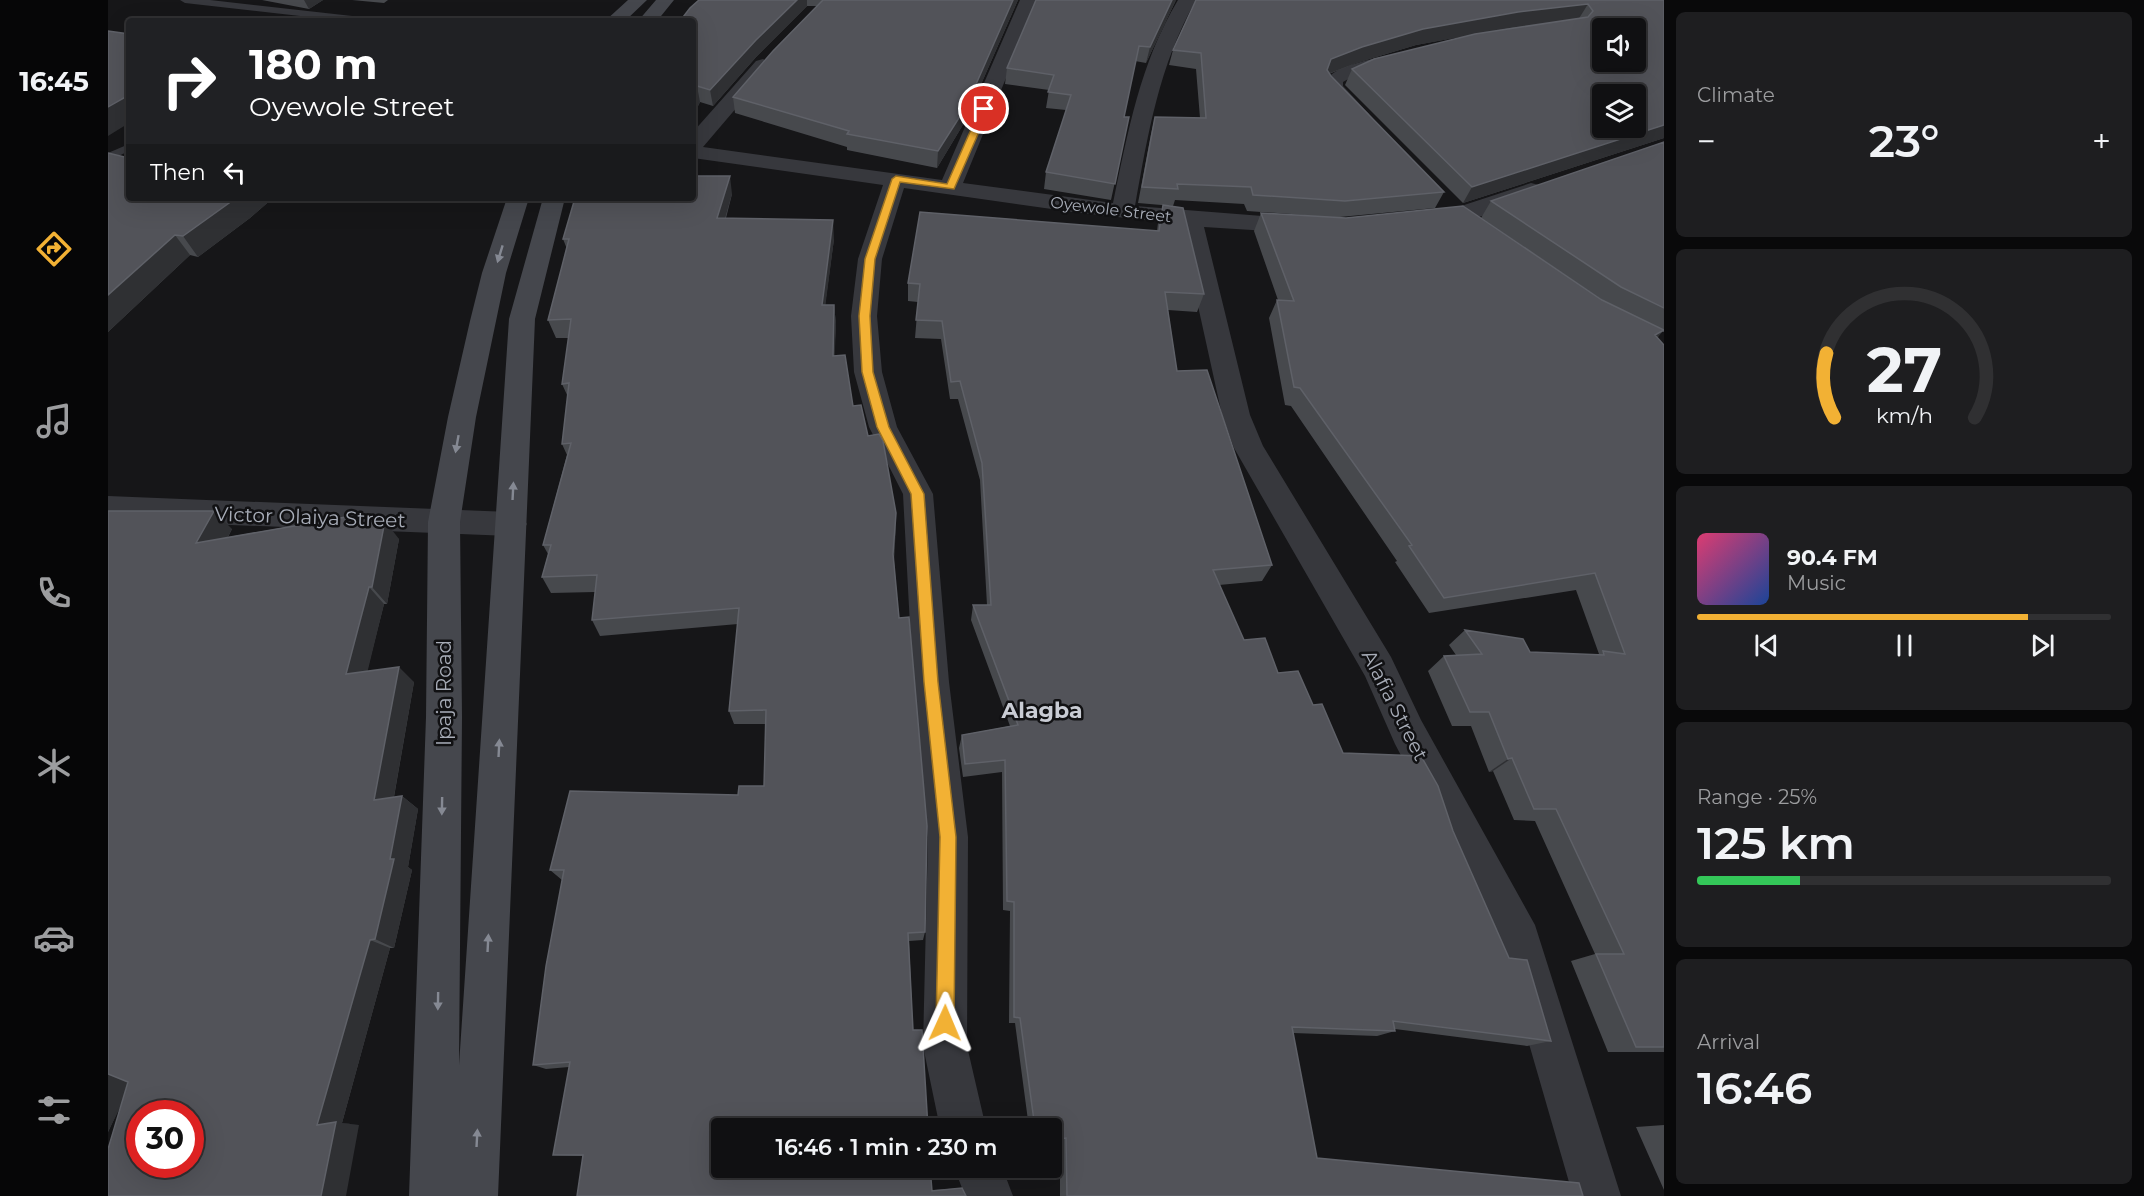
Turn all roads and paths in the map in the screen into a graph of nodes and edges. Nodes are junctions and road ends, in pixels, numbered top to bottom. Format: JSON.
{"nodes":[{"id":1,"x":185,"y":0,"type":"edge"},
{"id":2,"x":638,"y":0,"type":"edge"},
{"id":3,"x":665,"y":0,"type":"edge"},
{"id":4,"x":1029,"y":0,"type":"edge"},
{"id":5,"x":1187,"y":0,"type":"edge"},
{"id":6,"x":344,"y":18,"type":"edge"},
{"id":7,"x":617,"y":18,"type":"edge"},
{"id":8,"x":650,"y":18,"type":"edge"},
{"id":9,"x":774,"y":53,"type":"edge"},
{"id":10,"x":1412,"y":56,"type":"edge"},
{"id":11,"x":1374,"y":129,"type":"edge"},
{"id":12,"x":696,"y":142,"type":"edge"},
{"id":13,"x":126,"y":148,"type":"edge"},
{"id":14,"x":696,"y":152,"type":"edge"},
{"id":15,"x":108,"y":157,"type":"edge"},
{"id":16,"x":896,"y":179,"type":"junction"},
{"id":17,"x":1556,"y":181,"type":"edge"},
{"id":18,"x":950,"y":187,"type":"junction"},
{"id":19,"x":517,"y":201,"type":"edge"},
{"id":20,"x":553,"y":201,"type":"edge"},
{"id":21,"x":1450,"y":206,"type":"junction"},
{"id":22,"x":1123,"y":211,"type":"junction"},
{"id":23,"x":1190,"y":218,"type":"junction"},
{"id":24,"x":1403,"y":222,"type":"edge"},
{"id":25,"x":1326,"y":226,"type":"edge"},
{"id":26,"x":1486,"y":234,"type":"edge"},
{"id":27,"x":108,"y":508,"type":"edge"},
{"id":28,"x":444,"y":522,"type":"junction"},
{"id":29,"x":511,"y":524,"type":"junction"},
{"id":30,"x":961,"y":1118,"type":"edge"},
{"id":31,"x":982,"y":1178,"type":"edge"},
{"id":32,"x":433,"y":1196,"type":"edge"},
{"id":33,"x":474,"y":1196,"type":"edge"},
{"id":34,"x":988,"y":1196,"type":"edge"},
{"id":35,"x":1597,"y":1196,"type":"edge"}],
"edges":[{"from":1,"to":6,"type":"lane"},
{"from":2,"to":7,"type":"main road"},
{"from":3,"to":8,"type":"main road"},
{"from":4,"to":18,"type":"street"},
{"from":5,"to":22,"type":"street"},
{"from":9,"to":12,"type":"street"},
{"from":10,"to":11,"type":"street"},
{"from":13,"to":15,"type":"lane"},
{"from":14,"to":16,"type":"street","name":"Oyewole Street"},
{"from":16,"to":18,"type":"street","name":"Oyewole Street"},
{"from":16,"to":30,"type":"street"},
{"from":17,"to":21,"type":"street"},
{"from":18,"to":22,"type":"street","name":"Oyewole Street"},
{"from":19,"to":28,"type":"main road","name":"Ipaja Road","one_way":true},
{"from":29,"to":20,"type":"main road","one_way":true},
{"from":21,"to":24,"type":"street"},
{"from":21,"to":26,"type":"street"},
{"from":22,"to":23,"type":"street","name":"Oyewole Street"},
{"from":23,"to":25,"type":"street","name":"Oyewole Street"},
{"from":23,"to":35,"type":"street","name":"Alafia Street"},
{"from":27,"to":28,"type":"street","name":"Victor Olaiya Street"},
{"from":28,"to":29,"type":"street","name":"Victor Olaiya Street"},
{"from":28,"to":32,"type":"main road","name":"Ipaja Road","one_way":true},
{"from":33,"to":29,"type":"main road","one_way":true},
{"from":31,"to":34,"type":"street"}]}
